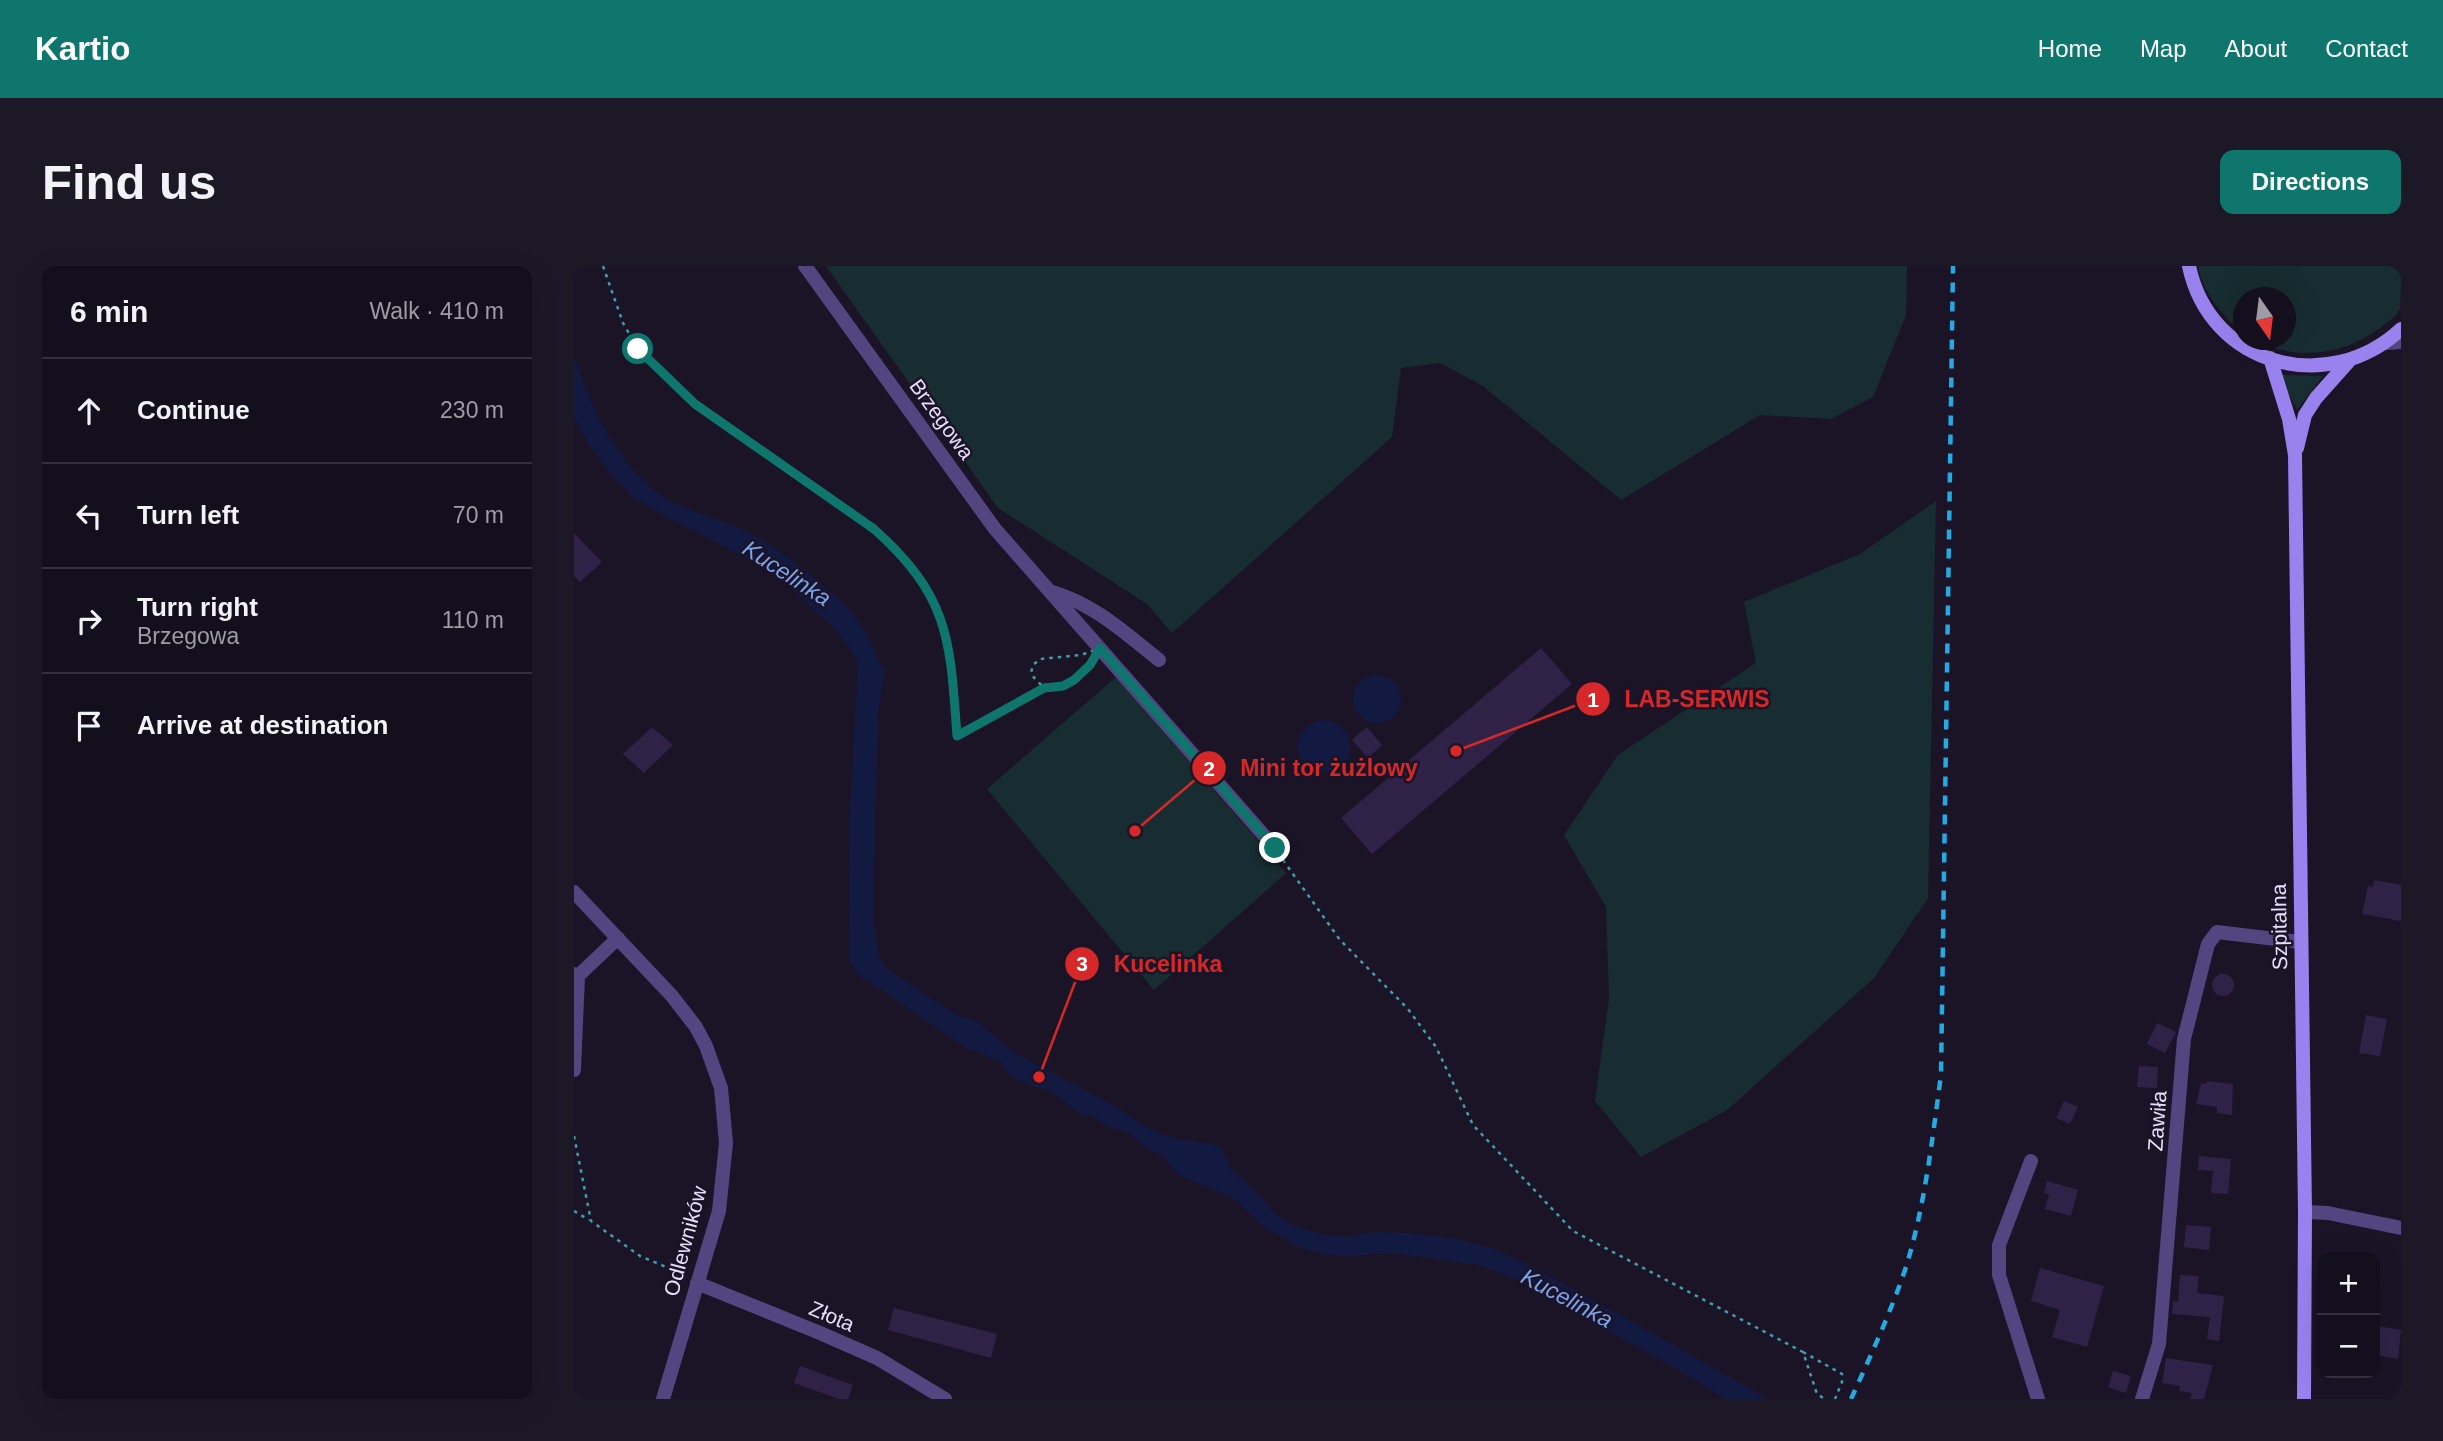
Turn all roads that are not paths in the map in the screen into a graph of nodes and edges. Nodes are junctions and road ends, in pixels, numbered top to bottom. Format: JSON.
{"nodes":[{"id":1,"x":805,"y":266,"type":"edge"},
{"id":2,"x":2189,"y":266,"type":"edge"},
{"id":3,"x":2401,"y":329,"type":"edge"},
{"id":4,"x":2394,"y":342,"type":"edge"},
{"id":5,"x":2270,"y":358,"type":"junction"},
{"id":6,"x":2349,"y":361,"type":"junction"},
{"id":7,"x":2295,"y":455,"type":"junction"},
{"id":8,"x":1051,"y":592,"type":"junction"},
{"id":9,"x":1159,"y":660,"type":"dead end"},
{"id":10,"x":1275,"y":848,"type":"road end"},
{"id":11,"x":574,"y":891,"type":"edge"},
{"id":12,"x":618,"y":938,"type":"junction"},
{"id":13,"x":2300,"y":942,"type":"junction"},
{"id":14,"x":576,"y":975,"type":"edge"},
{"id":15,"x":574,"y":1070,"type":"edge"},
{"id":16,"x":2031,"y":1161,"type":"dead end"},
{"id":17,"x":2305,"y":1212,"type":"junction"},
{"id":18,"x":2401,"y":1227,"type":"edge"},
{"id":19,"x":697,"y":1283,"type":"junction"},
{"id":20,"x":663,"y":1399,"type":"edge"},
{"id":21,"x":945,"y":1399,"type":"edge"},
{"id":22,"x":2038,"y":1399,"type":"edge"},
{"id":23,"x":2142,"y":1399,"type":"edge"},
{"id":24,"x":2304,"y":1399,"type":"edge"}],
"edges":[{"from":1,"to":8,"type":"street","name":"Brzegowa"},
{"from":2,"to":5,"type":"street"},
{"from":3,"to":4,"type":"street"},
{"from":4,"to":6,"type":"street"},
{"from":5,"to":6,"type":"street"},
{"from":5,"to":7,"type":"street","name":"Szpitalna"},
{"from":6,"to":7,"type":"street","name":"Szpitalna"},
{"from":7,"to":13,"type":"street","name":"Szpitalna"},
{"from":8,"to":9,"type":"street","name":"Brzegowa"},
{"from":8,"to":10,"type":"street","name":"Brzegowa"},
{"from":11,"to":12,"type":"street","name":"Odlewników"},
{"from":12,"to":14,"type":"street"},
{"from":12,"to":19,"type":"street","name":"Odlewników"},
{"from":13,"to":17,"type":"street","name":"Szpitalna"},
{"from":13,"to":23,"type":"street","name":"Zawiła"},
{"from":14,"to":15,"type":"street"},
{"from":16,"to":22,"type":"street"},
{"from":17,"to":18,"type":"street"},
{"from":17,"to":24,"type":"street","name":"Szpitalna"},
{"from":19,"to":20,"type":"street","name":"Odlewników"},
{"from":19,"to":21,"type":"street","name":"Złota"}]}
